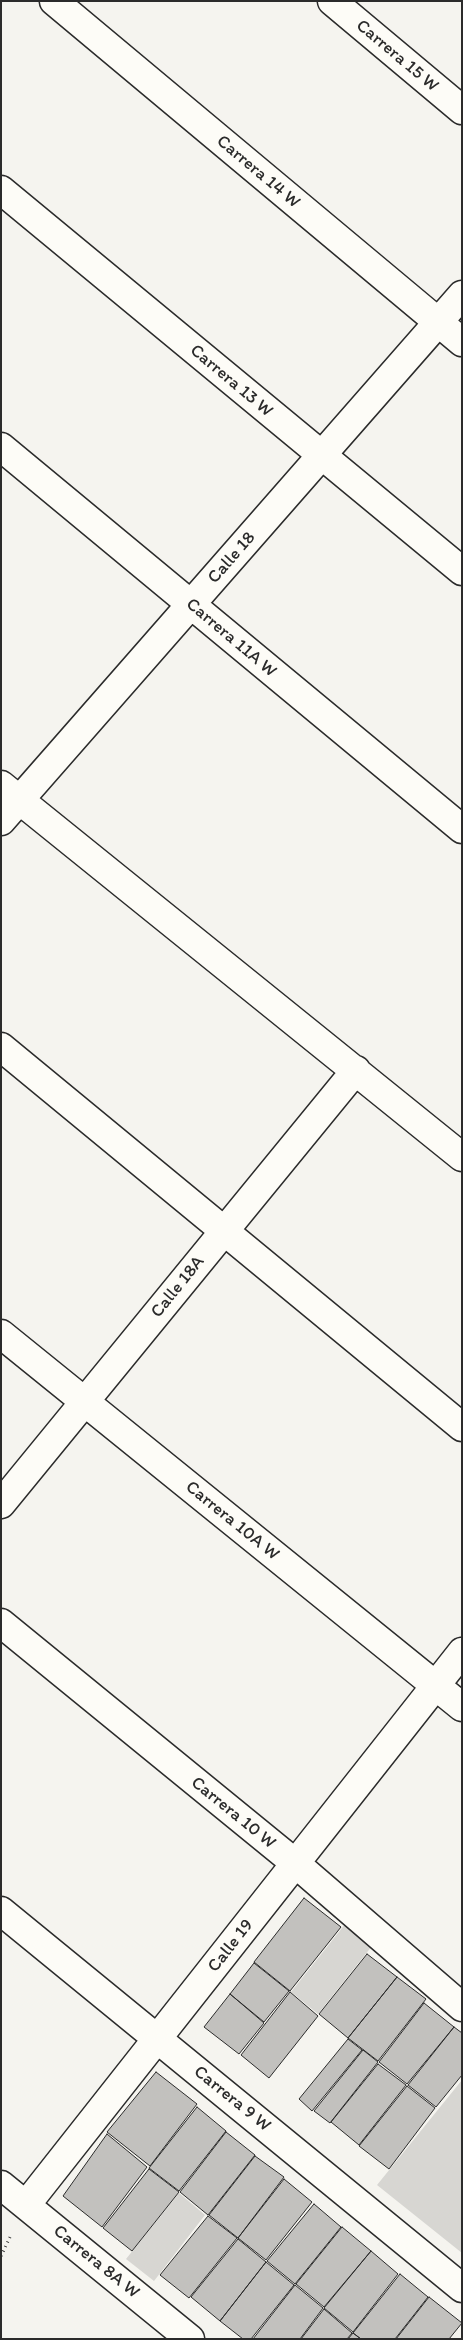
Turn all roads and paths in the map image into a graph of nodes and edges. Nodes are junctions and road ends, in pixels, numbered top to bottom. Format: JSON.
{"nodes":[{"id":1,"x":54,"y":1,"type":"edge"},
{"id":2,"x":332,"y":1,"type":"edge"},
{"id":3,"x":462,"y":110,"type":"edge"},
{"id":4,"x":1,"y":190,"type":"edge"},
{"id":5,"x":462,"y":295,"type":"edge"},
{"id":6,"x":438,"y":322,"type":"junction"},
{"id":7,"x":462,"y":342,"type":"edge"},
{"id":8,"x":1,"y":447,"type":"edge"},
{"id":9,"x":322,"y":455,"type":"junction"},
{"id":10,"x":462,"y":571,"type":"edge"},
{"id":11,"x":191,"y":605,"type":"junction"},
{"id":12,"x":10,"y":793,"type":"edge"},
{"id":13,"x":1,"y":821,"type":"edge"},
{"id":14,"x":462,"y":829,"type":"edge"},
{"id":15,"x":1,"y":1047,"type":"edge"},
{"id":16,"x":356,"y":1070,"type":"junction"},
{"id":17,"x":462,"y":1157,"type":"edge"},
{"id":18,"x":224,"y":1232,"type":"junction"},
{"id":19,"x":1,"y":1334,"type":"edge"},
{"id":20,"x":84,"y":1402,"type":"junction"},
{"id":21,"x":462,"y":1427,"type":"edge"},
{"id":22,"x":1,"y":1504,"type":"edge"},
{"id":23,"x":1,"y":1623,"type":"edge"},
{"id":24,"x":462,"y":1652,"type":"edge"},
{"id":25,"x":435,"y":1686,"type":"junction"},
{"id":26,"x":462,"y":1708,"type":"edge"},
{"id":27,"x":295,"y":1864,"type":"junction"},
{"id":28,"x":1,"y":1911,"type":"edge"},
{"id":29,"x":462,"y":2007,"type":"edge"},
{"id":30,"x":158,"y":2039,"type":"junction"},
{"id":31,"x":1,"y":2186,"type":"edge"},
{"id":32,"x":26,"y":2205,"type":"junction"},
{"id":33,"x":462,"y":2288,"type":"edge"},
{"id":34,"x":190,"y":2339,"type":"edge"}],
"edges":[{"from":1,"to":6,"type":"street","name":"Carrera 14 W"},
{"from":2,"to":3,"type":"street","name":"Carrera 15 W"},
{"from":4,"to":9,"type":"street","name":"Carrera 13 W"},
{"from":5,"to":6,"type":"street","name":"Calle 18"},
{"from":6,"to":7,"type":"street","name":"Carrera 14 W"},
{"from":6,"to":9,"type":"street","name":"Calle 18"},
{"from":8,"to":11,"type":"street","name":"Carrera 11A W"},
{"from":9,"to":10,"type":"street","name":"Carrera 13 W"},
{"from":9,"to":11,"type":"street","name":"Calle 18"},
{"from":11,"to":12,"type":"street","name":"Calle 18"},
{"from":11,"to":14,"type":"street","name":"Carrera 11A W"},
{"from":12,"to":13,"type":"street","name":"Calle 18"},
{"from":12,"to":16,"type":"street"},
{"from":15,"to":18,"type":"street"},
{"from":16,"to":17,"type":"street"},
{"from":16,"to":18,"type":"street","name":"Calle 18A"},
{"from":18,"to":20,"type":"street","name":"Calle 18A"},
{"from":18,"to":21,"type":"street"},
{"from":19,"to":20,"type":"street","name":"Carrera 10A W"},
{"from":20,"to":22,"type":"street","name":"Calle 18A"},
{"from":20,"to":25,"type":"street","name":"Carrera 10A W"},
{"from":23,"to":27,"type":"street","name":"Carrera 10 W"},
{"from":24,"to":25,"type":"street","name":"Calle 19"},
{"from":25,"to":26,"type":"street","name":"Carrera 10A W"},
{"from":25,"to":27,"type":"street","name":"Calle 19"},
{"from":27,"to":29,"type":"street","name":"Carrera 10 W"},
{"from":27,"to":30,"type":"street","name":"Calle 19"},
{"from":28,"to":30,"type":"street","name":"Carrera 9 W"},
{"from":30,"to":32,"type":"street","name":"Calle 19"},
{"from":30,"to":33,"type":"street","name":"Carrera 9 W"},
{"from":31,"to":32,"type":"street","name":"Carrera 8A W"},
{"from":32,"to":34,"type":"street","name":"Carrera 8A W"}]}
